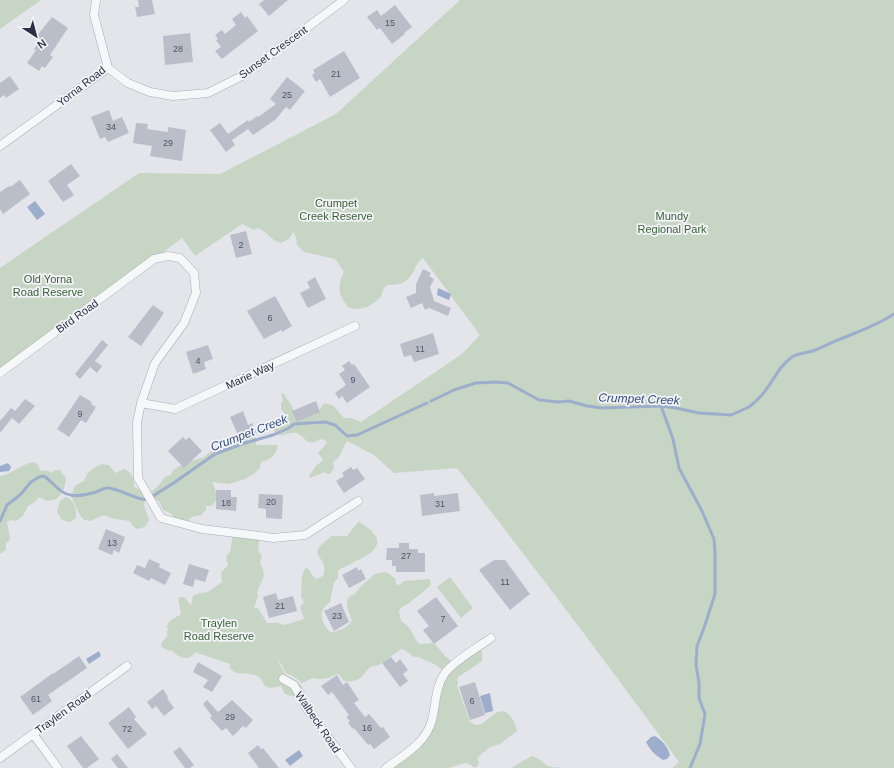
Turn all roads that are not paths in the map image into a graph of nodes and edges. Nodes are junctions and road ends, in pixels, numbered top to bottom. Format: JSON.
{"nodes":[{"id":1,"x":96,"y":0,"type":"edge"},
{"id":2,"x":344,"y":0,"type":"edge"},
{"id":3,"x":108,"y":68,"type":"junction"},
{"id":4,"x":0,"y":146,"type":"edge"},
{"id":5,"x":355,"y":326,"type":"dead end"},
{"id":6,"x":0,"y":373,"type":"edge"},
{"id":7,"x":141,"y":404,"type":"junction"},
{"id":8,"x":358,"y":501,"type":"dead end"},
{"id":9,"x":491,"y":638,"type":"dead end"},
{"id":10,"x":126,"y":666,"type":"dead end"},
{"id":11,"x":283,"y":679,"type":"dead end"},
{"id":12,"x":34,"y":734,"type":"junction"},
{"id":13,"x":0,"y":758,"type":"edge"},
{"id":14,"x":58,"y":768,"type":"edge"},
{"id":15,"x":351,"y":768,"type":"edge"},
{"id":16,"x":386,"y":768,"type":"edge"}],
"edges":[{"from":1,"to":3,"type":"street","name":"Yorna Road"},
{"from":2,"to":3,"type":"street","name":"Sunset Crescent"},
{"from":3,"to":4,"type":"street","name":"Yorna Road"},
{"from":5,"to":7,"type":"street","name":"Marie Way"},
{"from":6,"to":7,"type":"street","name":"Bird Road"},
{"from":7,"to":8,"type":"street"},
{"from":9,"to":16,"type":"street"},
{"from":10,"to":12,"type":"street","name":"Traylen Road"},
{"from":11,"to":15,"type":"street","name":"Walbeck Road"},
{"from":12,"to":13,"type":"street","name":"Traylen Road"},
{"from":12,"to":14,"type":"street"}]}
